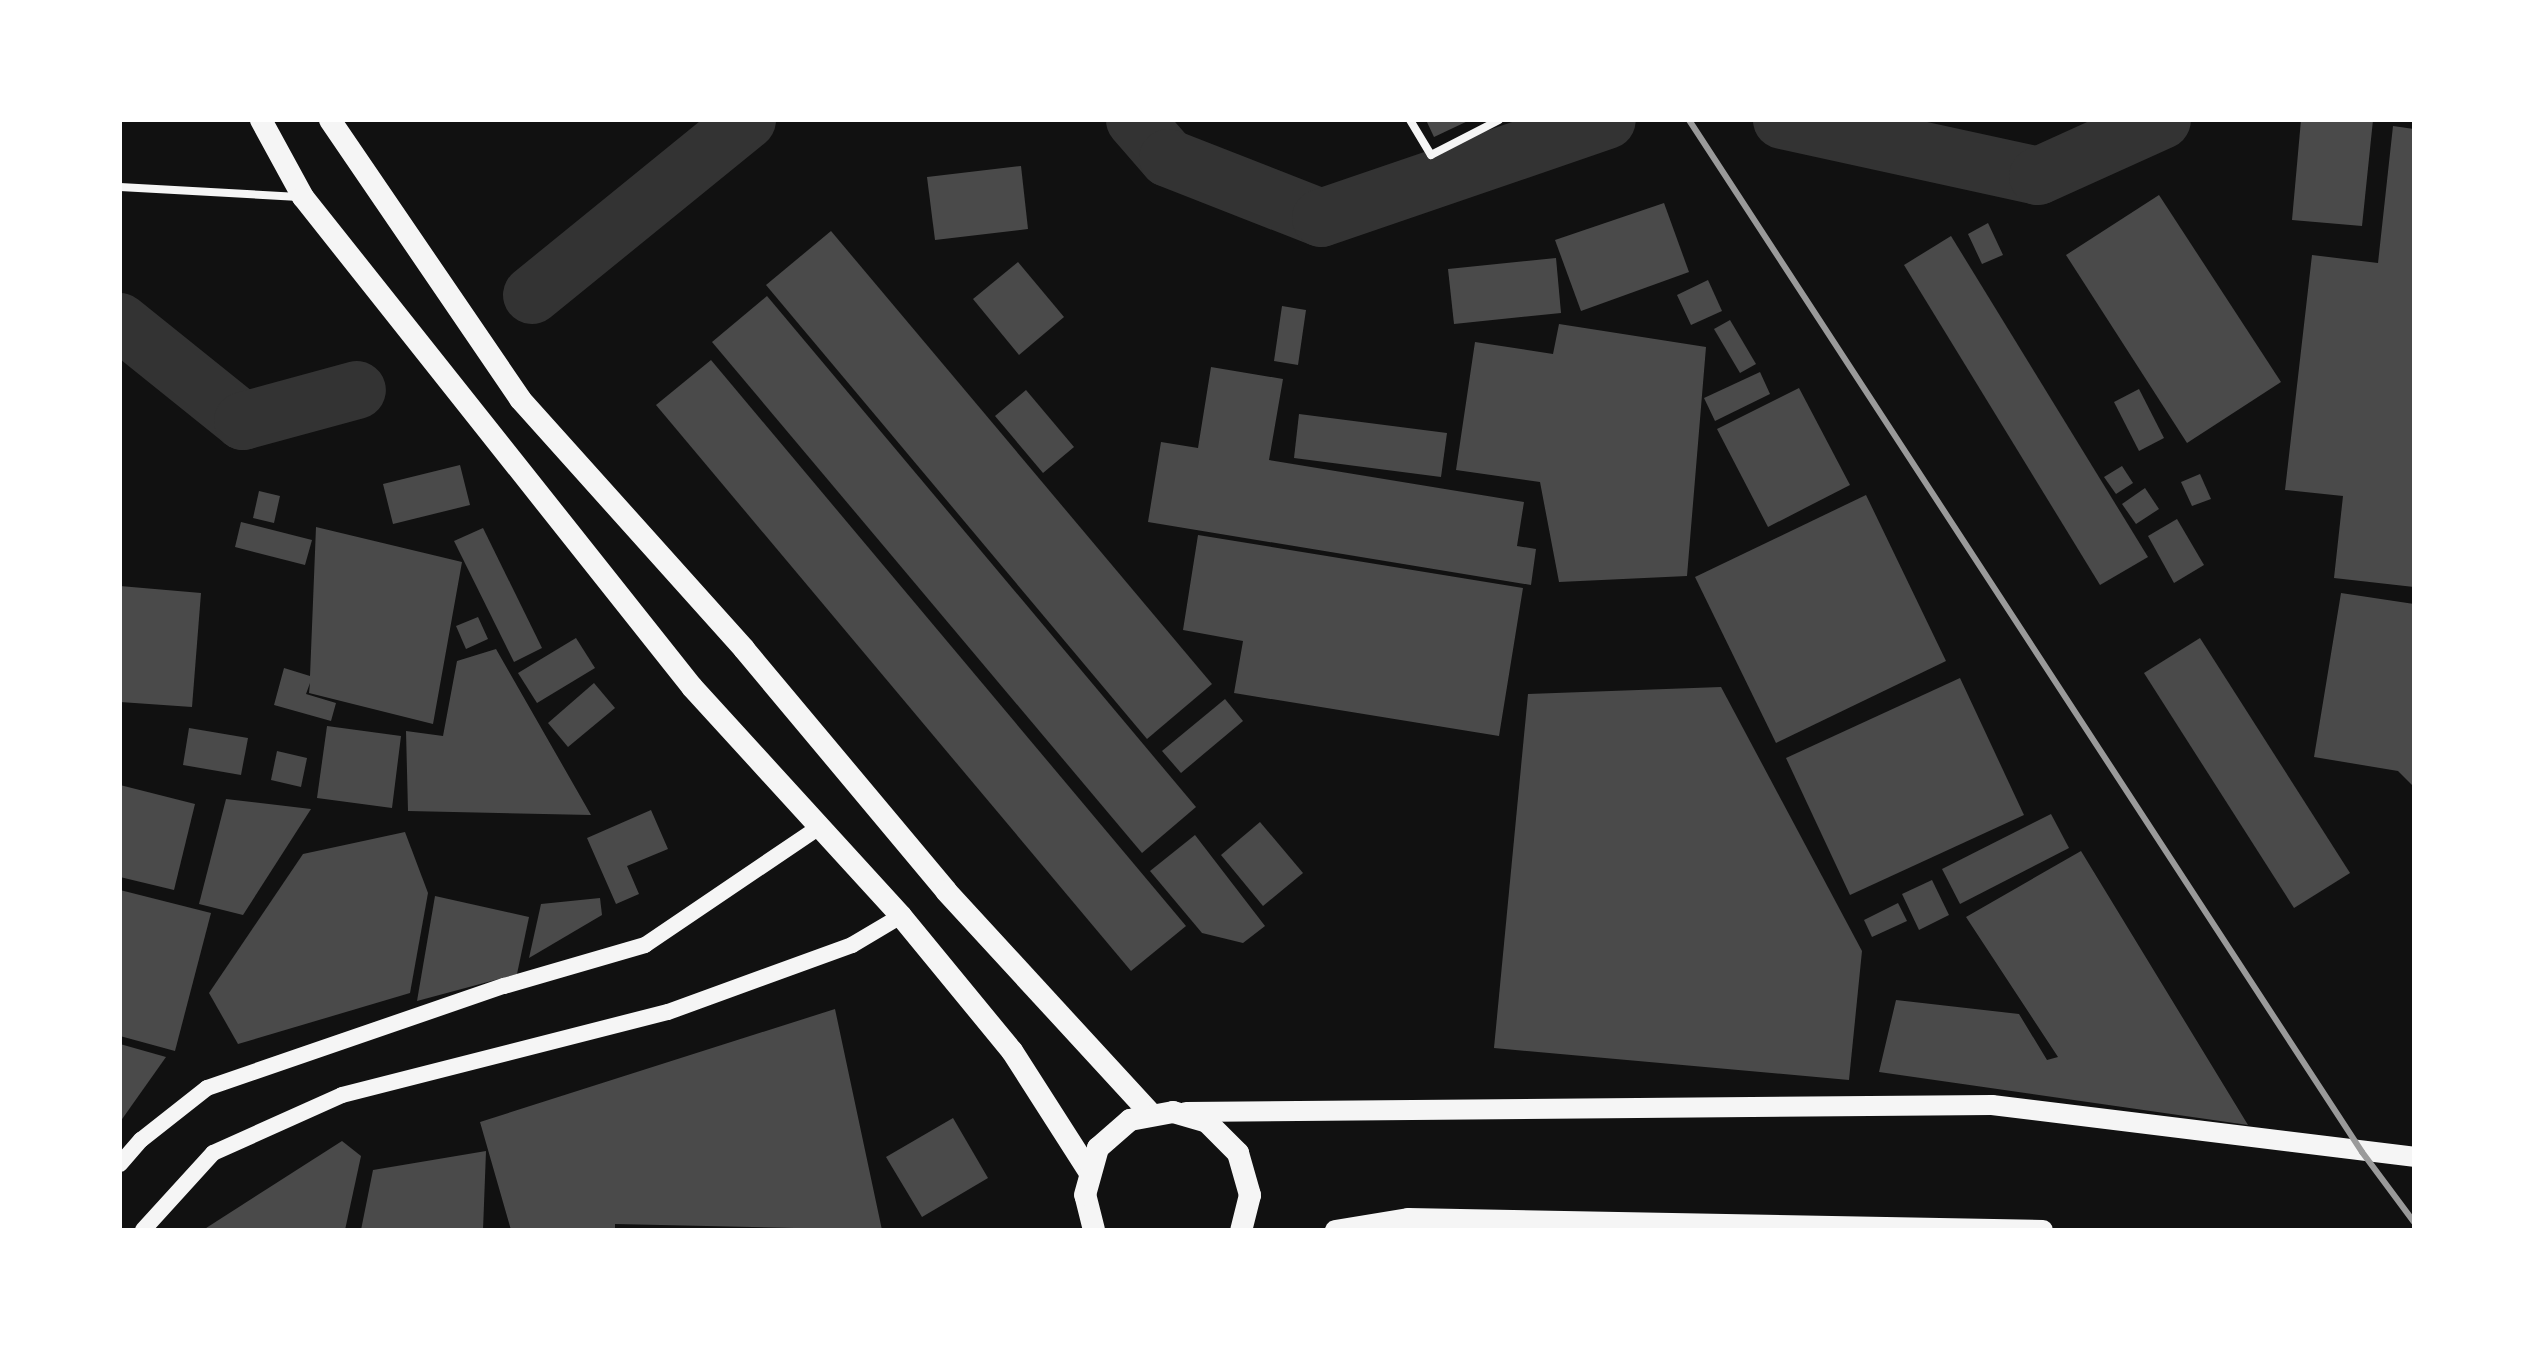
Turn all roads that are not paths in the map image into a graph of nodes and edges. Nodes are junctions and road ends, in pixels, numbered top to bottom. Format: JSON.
{"nodes":[{"id":1,"x":261,"y":120,"type":"edge"},
{"id":2,"x":330,"y":120,"type":"edge"},
{"id":3,"x":1410,"y":120,"type":"edge"},
{"id":4,"x":1499,"y":120,"type":"edge"},
{"id":5,"x":120,"y":187,"type":"edge"},
{"id":6,"x":303,"y":197,"type":"junction"},
{"id":7,"x":818,"y":828,"type":"junction"},
{"id":8,"x":901,"y":916,"type":"junction"},
{"id":9,"x":1186,"y":1112,"type":"junction"},
{"id":10,"x":1151,"y":1114,"type":"junction"},
{"id":11,"x":2414,"y":1157,"type":"edge"},
{"id":12,"x":120,"y":1164,"type":"edge"},
{"id":13,"x":1088,"y":1170,"type":"junction"},
{"id":14,"x":143,"y":1230,"type":"edge"},
{"id":15,"x":1094,"y":1230,"type":"edge"},
{"id":16,"x":1241,"y":1230,"type":"edge"},
{"id":17,"x":1335,"y":1230,"type":"edge"},
{"id":18,"x":2043,"y":1230,"type":"edge"}],
"edges":[{"from":1,"to":6,"type":"highway"},
{"from":2,"to":10,"type":"highway"},
{"from":3,"to":4,"type":"street"},
{"from":5,"to":6,"type":"street"},
{"from":6,"to":7,"type":"highway"},
{"from":7,"to":8,"type":"highway"},
{"from":7,"to":12,"type":"main road"},
{"from":8,"to":13,"type":"highway"},
{"from":8,"to":14,"type":"main road"},
{"from":9,"to":10,"type":"highway"},
{"from":9,"to":11,"type":"main road"},
{"from":9,"to":16,"type":"highway"},
{"from":10,"to":13,"type":"highway"},
{"from":13,"to":15,"type":"highway"},
{"from":17,"to":18,"type":"main road"}]}
